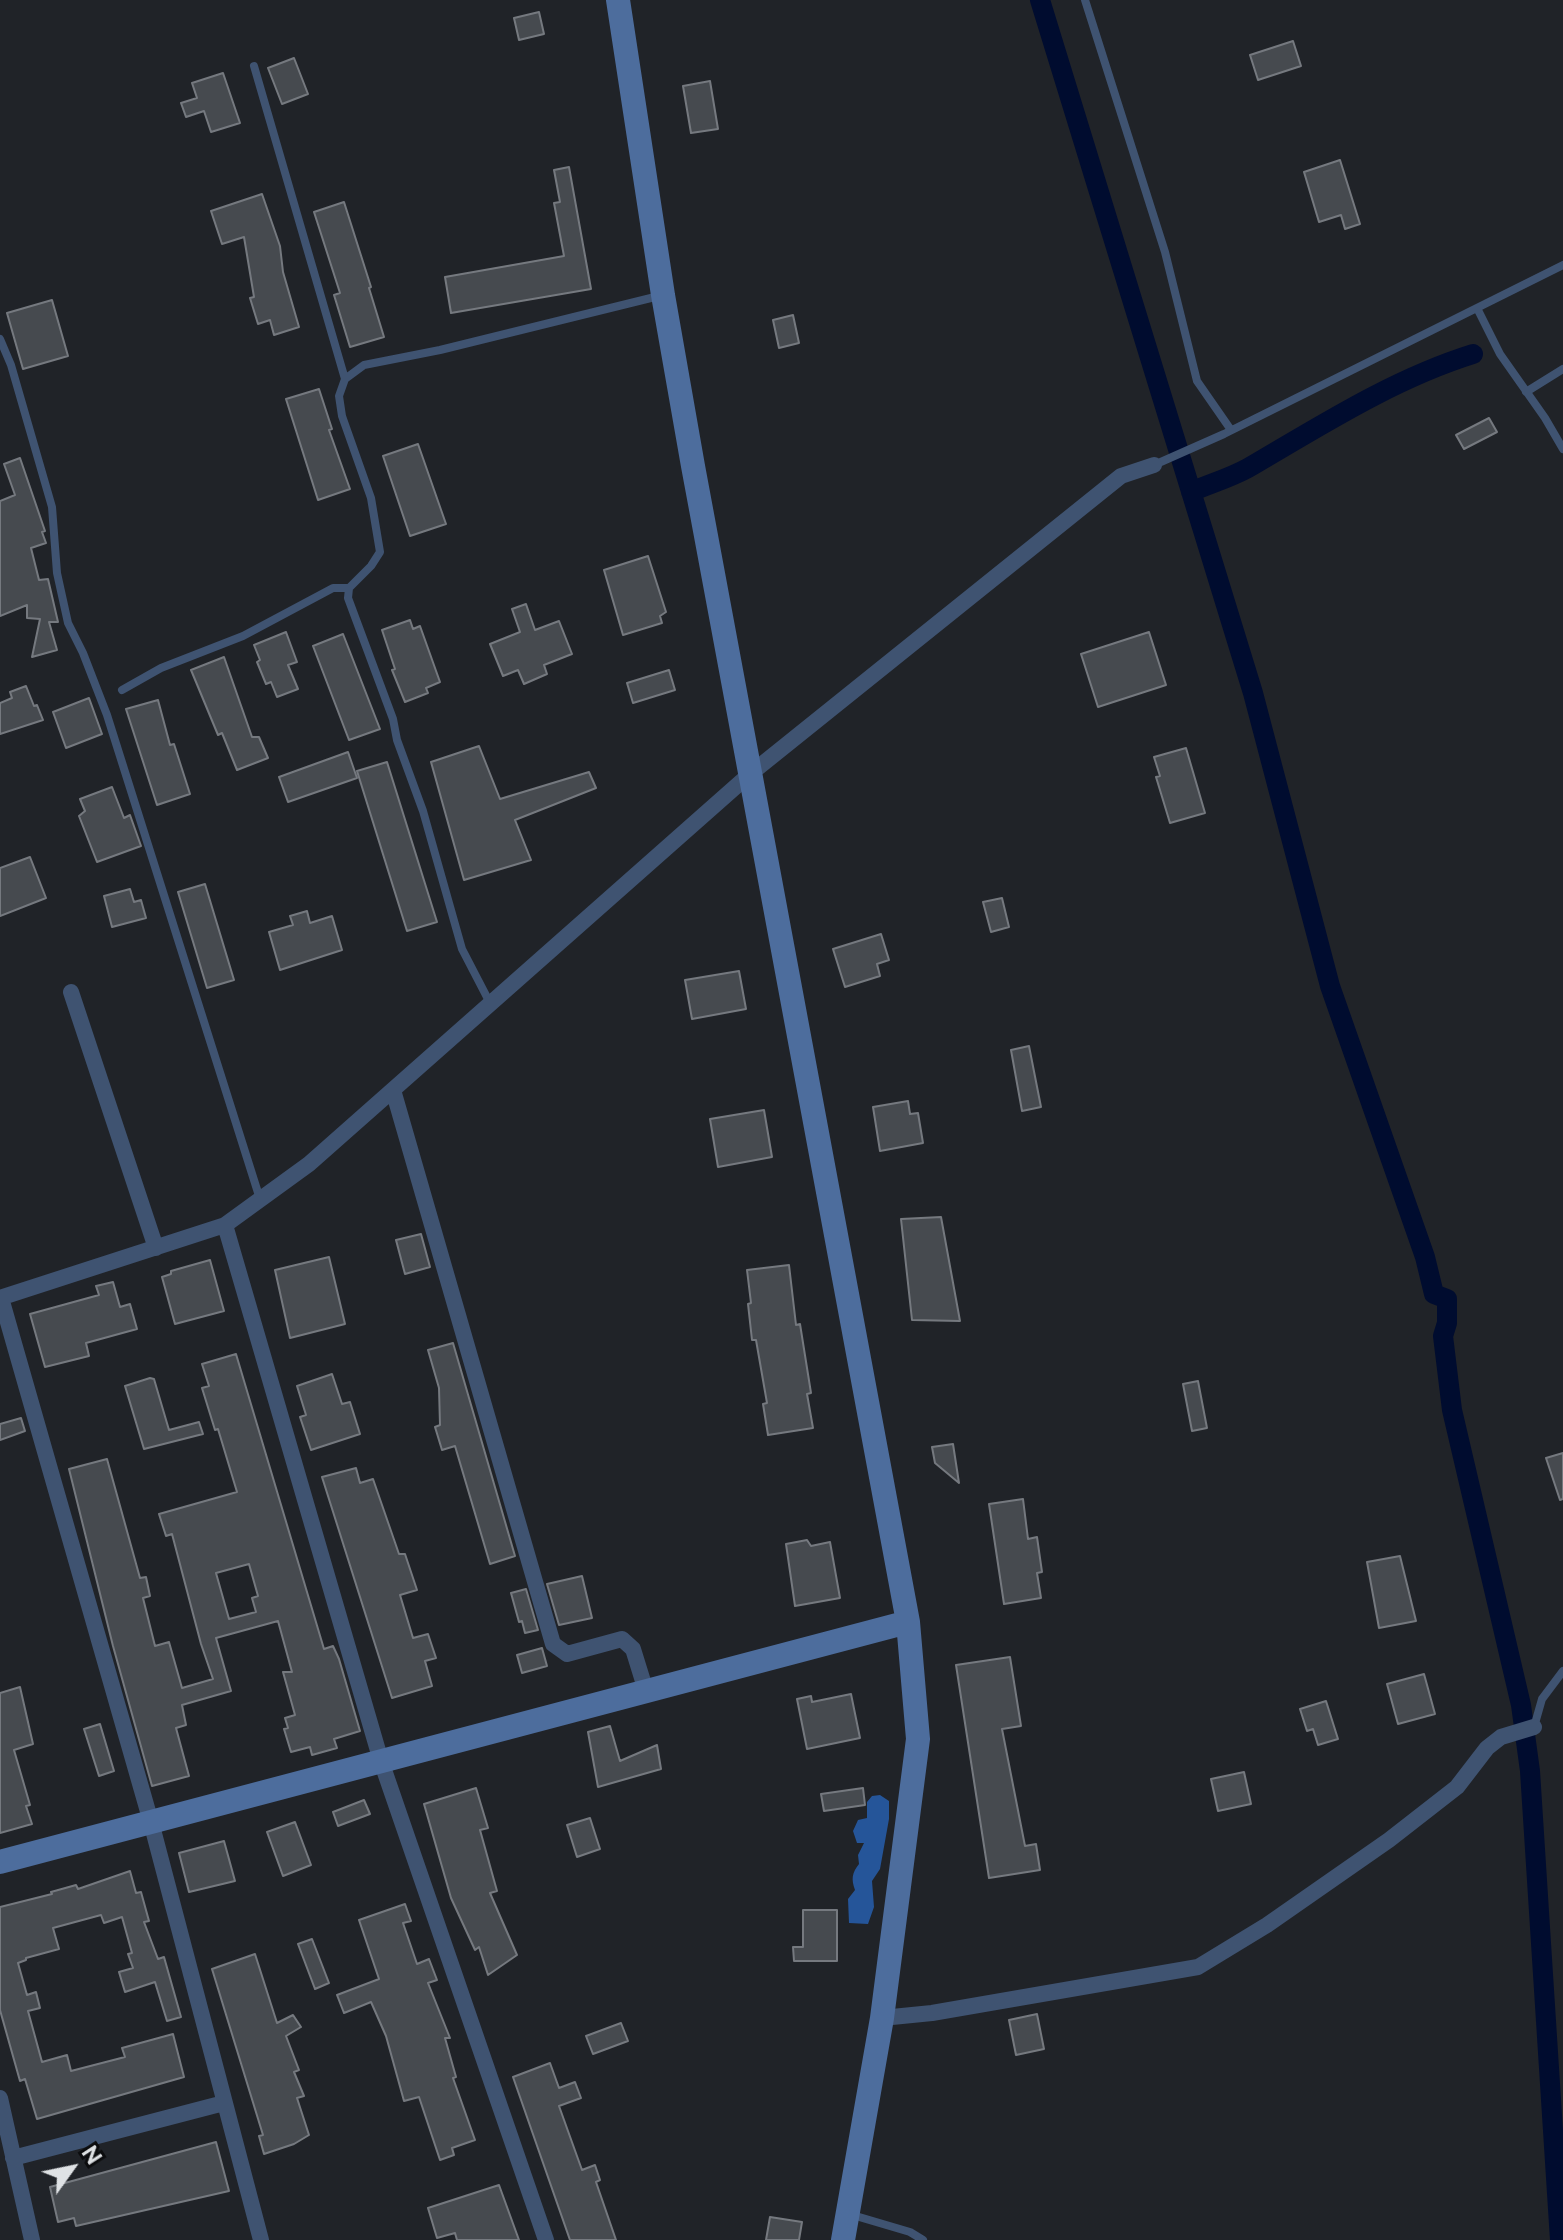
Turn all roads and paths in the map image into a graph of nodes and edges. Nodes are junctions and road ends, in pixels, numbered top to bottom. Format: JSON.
{"nodes":[{"id":1,"x":618,"y":0,"type":"edge"},
{"id":2,"x":1085,"y":0,"type":"edge"},
{"id":3,"x":254,"y":66,"type":"dead end"},
{"id":4,"x":1563,"y":265,"type":"edge"},
{"id":5,"x":663,"y":295,"type":"junction"},
{"id":6,"x":1477,"y":308,"type":"junction"},
{"id":7,"x":0,"y":339,"type":"edge"},
{"id":8,"x":1563,"y":369,"type":"edge"},
{"id":9,"x":345,"y":379,"type":"junction"},
{"id":10,"x":1526,"y":392,"type":"junction"},
{"id":11,"x":1227,"y":432,"type":"junction"},
{"id":12,"x":1563,"y":449,"type":"edge"},
{"id":13,"x":1154,"y":465,"type":"joint"},
{"id":14,"x":349,"y":588,"type":"junction"},
{"id":15,"x":122,"y":690,"type":"dead end"},
{"id":16,"x":750,"y":774,"type":"junction"},
{"id":17,"x":71,"y":992,"type":"dead end"},
{"id":18,"x":490,"y":1004,"type":"junction"},
{"id":19,"x":393,"y":1090,"type":"junction"},
{"id":20,"x":260,"y":1200,"type":"junction"},
{"id":21,"x":225,"y":1225,"type":"junction"},
{"id":22,"x":156,"y":1248,"type":"junction"},
{"id":23,"x":1,"y":1298,"type":"edge"},
{"id":24,"x":908,"y":1622,"type":"junction"},
{"id":25,"x":1563,"y":1671,"type":"edge"},
{"id":26,"x":646,"y":1691,"type":"junction"},
{"id":27,"x":1534,"y":1727,"type":"joint"},
{"id":28,"x":381,"y":1761,"type":"junction"},
{"id":29,"x":151,"y":1822,"type":"junction"},
{"id":30,"x":0,"y":1862,"type":"edge"},
{"id":31,"x":882,"y":2018,"type":"junction"},
{"id":32,"x":0,"y":2098,"type":"edge"},
{"id":33,"x":224,"y":2103,"type":"junction"},
{"id":34,"x":13,"y":2158,"type":"junction"},
{"id":35,"x":847,"y":2213,"type":"junction"},
{"id":36,"x":32,"y":2240,"type":"edge"},
{"id":37,"x":261,"y":2240,"type":"edge"},
{"id":38,"x":546,"y":2240,"type":"edge"},
{"id":39,"x":843,"y":2240,"type":"edge"},
{"id":40,"x":923,"y":2240,"type":"edge"}],
"edges":[{"from":1,"to":5,"type":"street"},
{"from":2,"to":11,"type":"lane"},
{"from":3,"to":9,"type":"lane"},
{"from":4,"to":6,"type":"lane"},
{"from":5,"to":9,"type":"lane"},
{"from":5,"to":16,"type":"street"},
{"from":6,"to":10,"type":"lane"},
{"from":6,"to":11,"type":"lane"},
{"from":7,"to":20,"type":"lane"},
{"from":8,"to":10,"type":"lane"},
{"from":9,"to":14,"type":"lane"},
{"from":10,"to":12,"type":"lane"},
{"from":11,"to":13,"type":"lane"},
{"from":13,"to":16,"type":"street"},
{"from":14,"to":15,"type":"lane"},
{"from":14,"to":18,"type":"lane"},
{"from":16,"to":18,"type":"street"},
{"from":16,"to":24,"type":"street"},
{"from":17,"to":22,"type":"street"},
{"from":18,"to":19,"type":"street"},
{"from":19,"to":20,"type":"street"},
{"from":19,"to":26,"type":"street"},
{"from":20,"to":21,"type":"street"},
{"from":21,"to":22,"type":"street"},
{"from":21,"to":28,"type":"street"},
{"from":22,"to":23,"type":"street"},
{"from":23,"to":29,"type":"street"},
{"from":24,"to":26,"type":"street"},
{"from":24,"to":31,"type":"street"},
{"from":25,"to":27,"type":"lane"},
{"from":26,"to":28,"type":"street"},
{"from":27,"to":31,"type":"street"},
{"from":28,"to":29,"type":"street"},
{"from":28,"to":38,"type":"street"},
{"from":29,"to":30,"type":"street"},
{"from":29,"to":33,"type":"street"},
{"from":31,"to":35,"type":"street"},
{"from":32,"to":34,"type":"street"},
{"from":33,"to":34,"type":"street"},
{"from":33,"to":37,"type":"street"},
{"from":34,"to":36,"type":"street"},
{"from":35,"to":39,"type":"street"},
{"from":35,"to":40,"type":"lane"}]}
